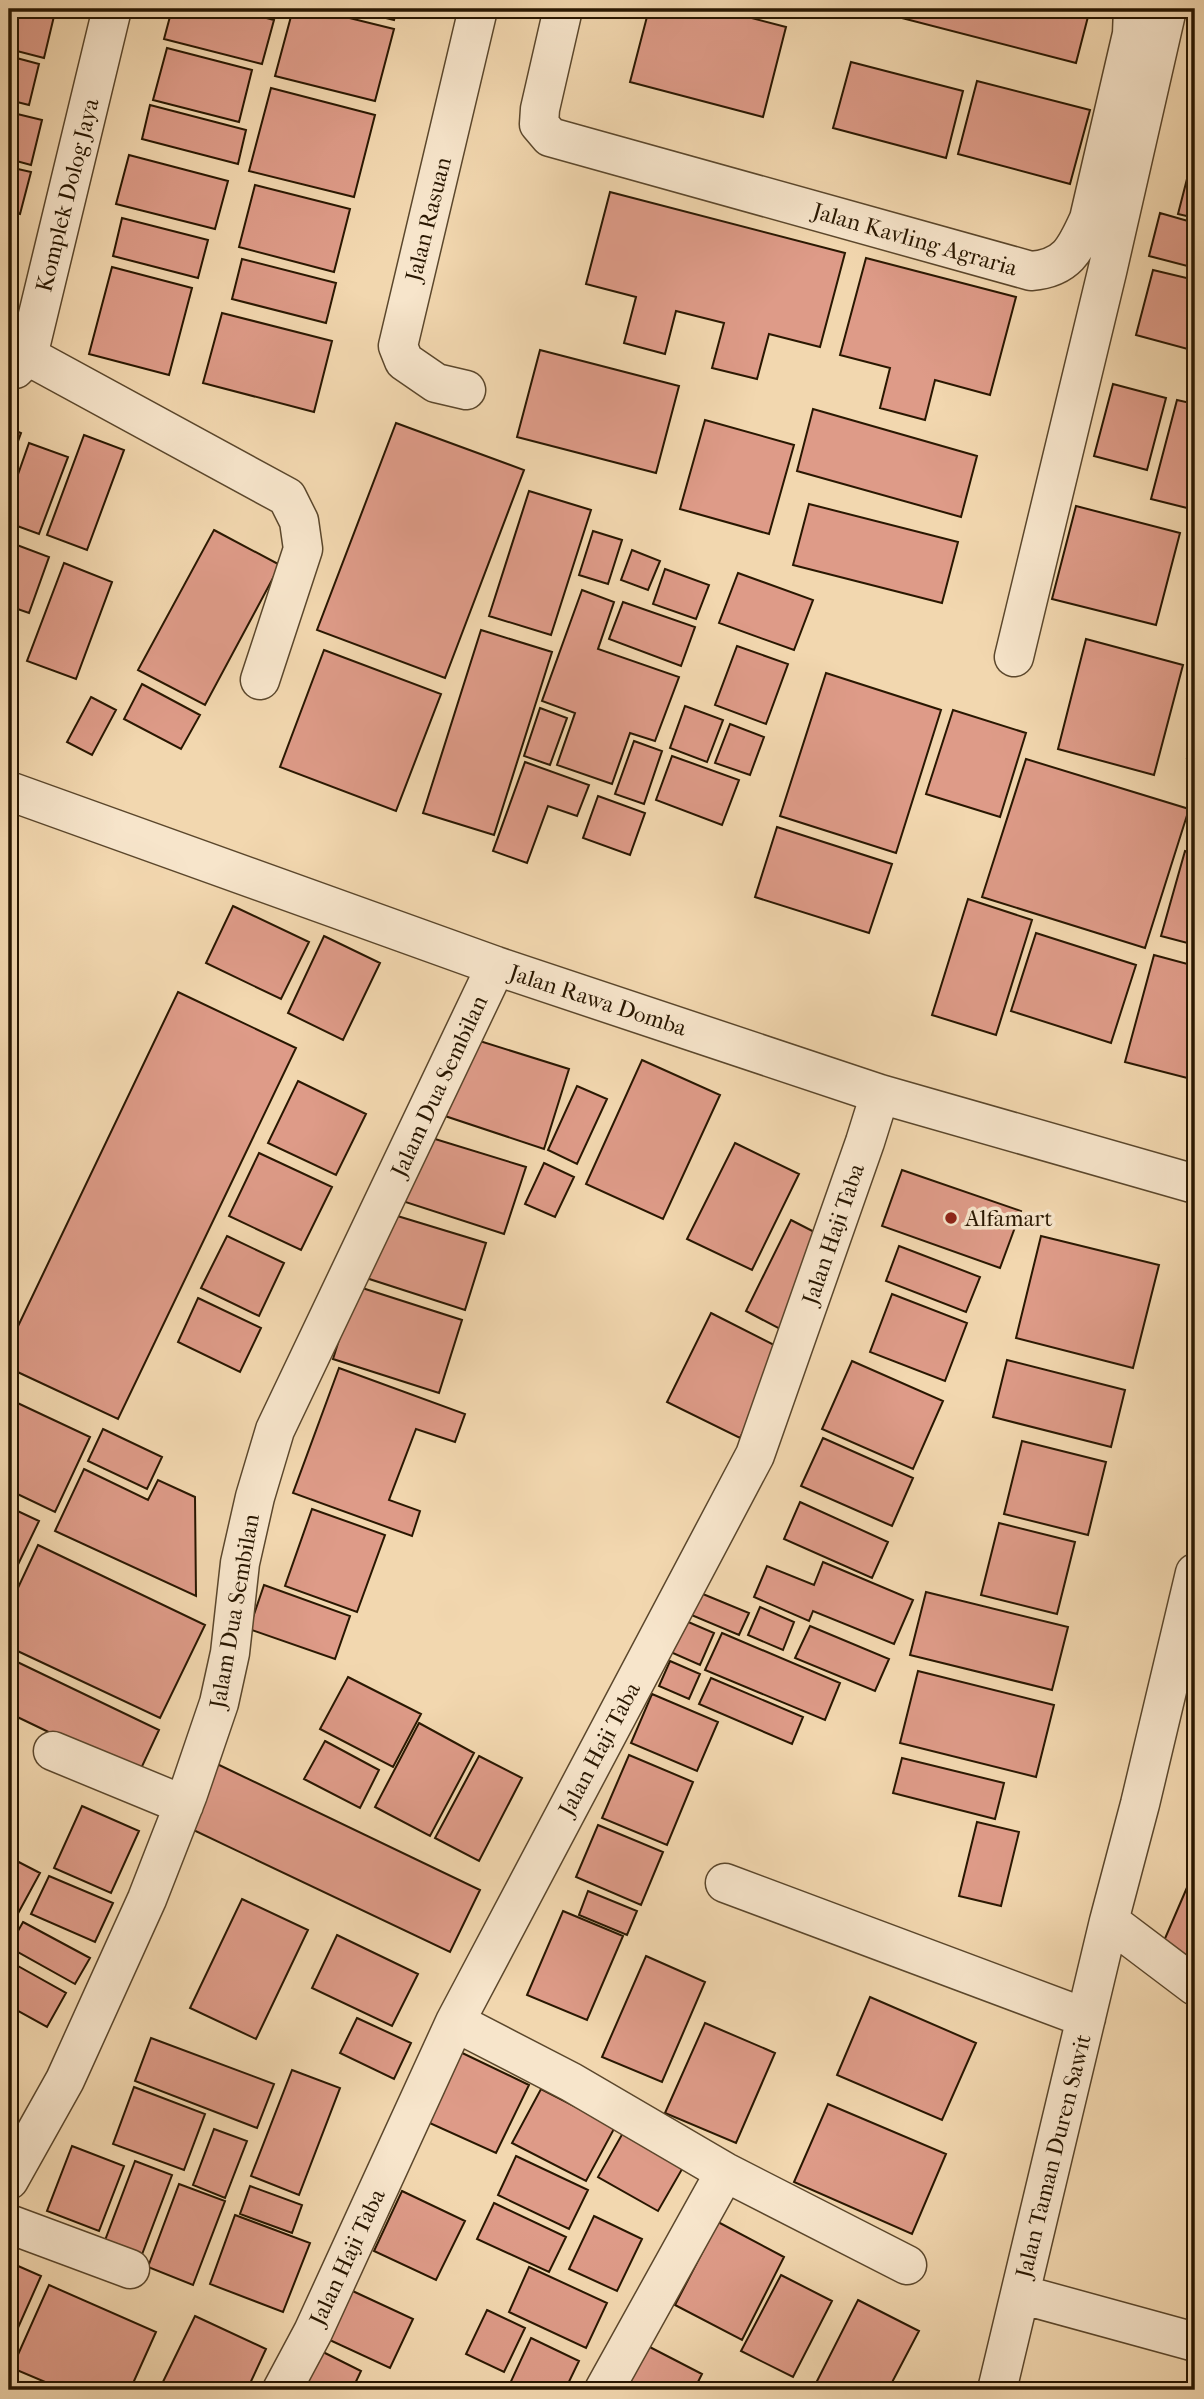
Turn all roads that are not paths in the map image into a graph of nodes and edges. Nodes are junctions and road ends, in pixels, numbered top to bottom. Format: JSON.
{"nodes":[{"id":1,"x":112,"y":9,"type":"edge"},
{"id":2,"x":478,"y":9,"type":"edge"},
{"id":3,"x":563,"y":9,"type":"edge"},
{"id":4,"x":1133,"y":9,"type":"edge"},
{"id":5,"x":1167,"y":9,"type":"edge"},
{"id":6,"x":18,"y":363,"type":"edge"},
{"id":7,"x":466,"y":390,"type":"dead end"},
{"id":8,"x":1014,"y":657,"type":"dead end"},
{"id":9,"x":260,"y":680,"type":"dead end"},
{"id":10,"x":9,"y":791,"type":"edge"},
{"id":11,"x":496,"y":966,"type":"junction"},
{"id":12,"x":880,"y":1094,"type":"junction"},
{"id":13,"x":1195,"y":1184,"type":"edge"},
{"id":14,"x":1195,"y":1573,"type":"edge"},
{"id":15,"x":53,"y":1751,"type":"dead end"},
{"id":16,"x":184,"y":1805,"type":"junction"},
{"id":17,"x":725,"y":1883,"type":"dead end"},
{"id":18,"x":1109,"y":1921,"type":"junction"},
{"id":19,"x":1195,"y":1986,"type":"edge"},
{"id":20,"x":1086,"y":2018,"type":"junction"},
{"id":21,"x":455,"y":2022,"type":"junction"},
{"id":22,"x":725,"y":2172,"type":"junction"},
{"id":23,"x":9,"y":2180,"type":"edge"},
{"id":24,"x":9,"y":2224,"type":"edge"},
{"id":25,"x":907,"y":2265,"type":"dead end"},
{"id":26,"x":130,"y":2269,"type":"dead end"},
{"id":27,"x":1020,"y":2294,"type":"junction"},
{"id":28,"x":1195,"y":2342,"type":"edge"},
{"id":29,"x":282,"y":2390,"type":"edge"},
{"id":30,"x":604,"y":2390,"type":"edge"},
{"id":31,"x":997,"y":2390,"type":"edge"}],
"edges":[{"from":1,"to":6,"type":"street","name":"Komplek Dolog Jaya"},
{"from":2,"to":7,"type":"street","name":"Jalan Rasuan"},
{"from":3,"to":4,"type":"street","name":"Jalan Kavling Agraria"},
{"from":5,"to":8,"type":"street"},
{"from":6,"to":9,"type":"street"},
{"from":10,"to":11,"type":"street","name":"Jalan Rawa Domba"},
{"from":11,"to":12,"type":"street","name":"Jalan Rawa Domba"},
{"from":11,"to":16,"type":"street","name":"Jalam Dua Sembilan"},
{"from":12,"to":13,"type":"street","name":"Jalan Rawa Domba"},
{"from":12,"to":21,"type":"street","name":"Jalan Haji Taba"},
{"from":14,"to":18,"type":"street","name":"Jalan Taman Duren Sawit"},
{"from":15,"to":16,"type":"street"},
{"from":16,"to":23,"type":"street","name":"Jalam Dua Sembilan"},
{"from":17,"to":20,"type":"street"},
{"from":18,"to":19,"type":"street"},
{"from":18,"to":20,"type":"street","name":"Jalan Taman Duren Sawit"},
{"from":20,"to":27,"type":"street","name":"Jalan Taman Duren Sawit"},
{"from":21,"to":22,"type":"street"},
{"from":21,"to":29,"type":"street","name":"Jalan Haji Taba"},
{"from":22,"to":25,"type":"street"},
{"from":22,"to":30,"type":"street"},
{"from":24,"to":26,"type":"street"},
{"from":27,"to":28,"type":"street"},
{"from":27,"to":31,"type":"street","name":"Jalan Taman Duren Sawit"}]}
